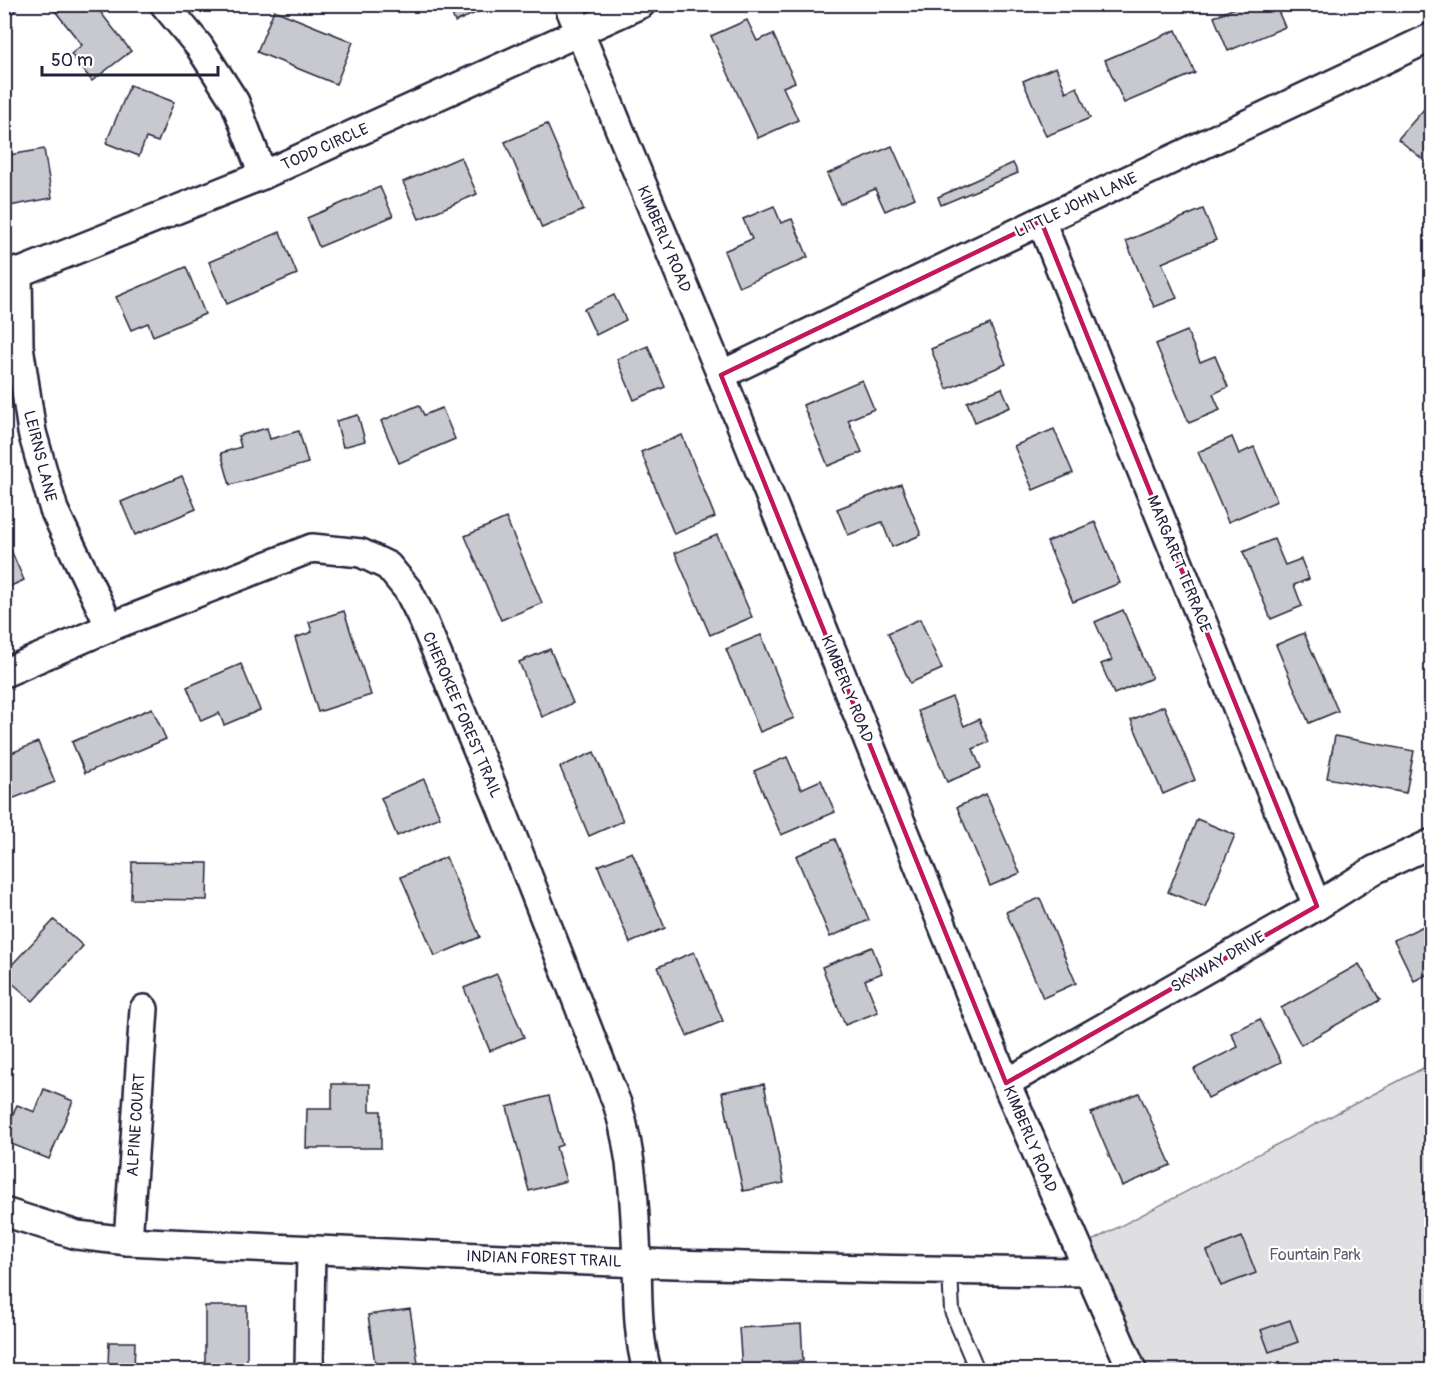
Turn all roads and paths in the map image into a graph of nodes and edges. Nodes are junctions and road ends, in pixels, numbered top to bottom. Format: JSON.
{"nodes":[{"id":1,"x":164,"y":4,"type":"edge"},
{"id":2,"x":568,"y":4,"type":"edge"},
{"id":3,"x":641,"y":4,"type":"edge"},
{"id":4,"x":579,"y":34,"type":"junction"},
{"id":5,"x":1431,"y":37,"type":"edge"},
{"id":6,"x":263,"y":175,"type":"junction"},
{"id":7,"x":1041,"y":221,"type":"junction"},
{"id":8,"x":11,"y":271,"type":"edge"},
{"id":9,"x":721,"y":375,"type":"junction"},
{"id":10,"x":110,"y":627,"type":"junction"},
{"id":11,"x":4,"y":673,"type":"edge"},
{"id":12,"x":1431,"y":843,"type":"edge"},
{"id":13,"x":1317,"y":906,"type":"junction"},
{"id":14,"x":144,"y":1009,"type":"dead end"},
{"id":15,"x":1006,"y":1083,"type":"junction"},
{"id":16,"x":4,"y":1212,"type":"edge"},
{"id":17,"x":128,"y":1241,"type":"junction"},
{"id":18,"x":310,"y":1250,"type":"junction"},
{"id":19,"x":637,"y":1263,"type":"junction"},
{"id":20,"x":950,"y":1271,"type":"junction"},
{"id":21,"x":1088,"y":1272,"type":"junction"},
{"id":22,"x":309,"y":1371,"type":"edge"},
{"id":23,"x":647,"y":1371,"type":"edge"},
{"id":24,"x":977,"y":1371,"type":"edge"},
{"id":25,"x":1132,"y":1371,"type":"edge"}],
"edges":[{"from":1,"to":6,"type":"street"},
{"from":2,"to":4,"type":"street","name":"KIMBERLY ROAD"},
{"from":3,"to":4,"type":"street","name":"TODD CIRCLE"},
{"from":4,"to":6,"type":"street","name":"TODD CIRCLE"},
{"from":4,"to":9,"type":"street","name":"KIMBERLY ROAD"},
{"from":5,"to":7,"type":"street","name":"LITTLE JOHN LANE"},
{"from":6,"to":8,"type":"street","name":"TODD CIRCLE"},
{"from":7,"to":9,"type":"street","name":"LITTLE JOHN LANE"},
{"from":7,"to":13,"type":"street","name":"MARGARET TERRACE"},
{"from":8,"to":10,"type":"street","name":"LEIRNS LANE"},
{"from":9,"to":15,"type":"street","name":"KIMBERLY ROAD"},
{"from":10,"to":11,"type":"street","name":"CHEROKEE FOREST TRAIL"},
{"from":10,"to":19,"type":"street","name":"CHEROKEE FOREST TRAIL"},
{"from":12,"to":13,"type":"street","name":"SKYWAY DRIVE"},
{"from":13,"to":15,"type":"street","name":"SKYWAY DRIVE"},
{"from":14,"to":17,"type":"street","name":"ALPINE COURT"},
{"from":15,"to":21,"type":"street","name":"KIMBERLY ROAD"},
{"from":16,"to":17,"type":"street","name":"INDIAN FOREST TRAIL"},
{"from":17,"to":18,"type":"street","name":"INDIAN FOREST TRAIL"},
{"from":18,"to":19,"type":"street","name":"INDIAN FOREST TRAIL"},
{"from":18,"to":22,"type":"street"},
{"from":19,"to":20,"type":"street","name":"INDIAN FOREST TRAIL"},
{"from":19,"to":23,"type":"street","name":"CHEROKEE FOREST TRAIL"},
{"from":20,"to":21,"type":"street","name":"INDIAN FOREST TRAIL"},
{"from":20,"to":24,"type":"lane"},
{"from":21,"to":25,"type":"street","name":"KIMBERLY ROAD"}]}
